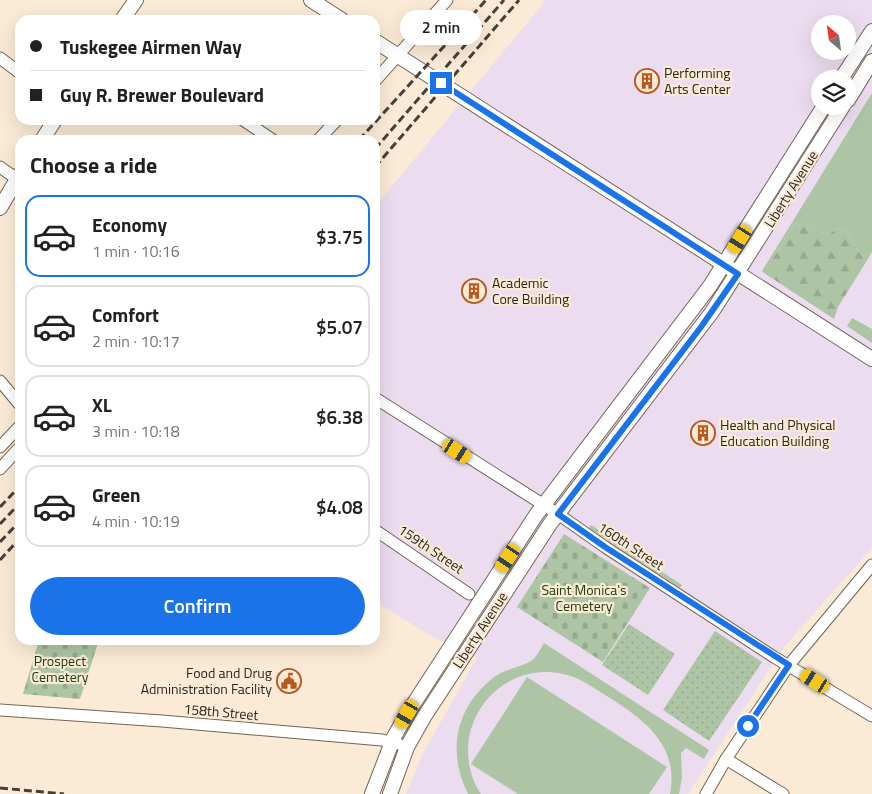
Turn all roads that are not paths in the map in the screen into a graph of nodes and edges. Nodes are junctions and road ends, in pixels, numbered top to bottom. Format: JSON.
{"nodes":[{"id":1,"x":311,"y":0,"type":"edge"},
{"id":2,"x":447,"y":0,"type":"edge"},
{"id":3,"x":132,"y":1,"type":"edge"},
{"id":4,"x":125,"y":15,"type":"edge"},
{"id":5,"x":334,"y":15,"type":"edge"},
{"id":6,"x":872,"y":31,"type":"edge"},
{"id":7,"x":380,"y":44,"type":"edge"},
{"id":8,"x":398,"y":55,"type":"junction"},
{"id":9,"x":0,"y":58,"type":"edge"},
{"id":10,"x":872,"y":61,"type":"edge"},
{"id":11,"x":15,"y":69,"type":"edge"},
{"id":12,"x":847,"y":70,"type":"edge"},
{"id":13,"x":380,"y":75,"type":"edge"},
{"id":14,"x":856,"y":87,"type":"edge"},
{"id":15,"x":818,"y":115,"type":"edge"},
{"id":16,"x":837,"y":115,"type":"edge"},
{"id":17,"x":250,"y":125,"type":"edge"},
{"id":18,"x":332,"y":125,"type":"edge"},
{"id":19,"x":266,"y":135,"type":"edge"},
{"id":20,"x":323,"y":135,"type":"edge"},
{"id":21,"x":0,"y":167,"type":"edge"},
{"id":22,"x":15,"y":176,"type":"edge"},
{"id":23,"x":15,"y":184,"type":"edge"},
{"id":24,"x":0,"y":208,"type":"edge"},
{"id":25,"x":724,"y":264,"type":"junction"},
{"id":26,"x":738,"y":274,"type":"junction"},
{"id":27,"x":872,"y":359,"type":"edge"},
{"id":28,"x":0,"y":381,"type":"edge"},
{"id":29,"x":15,"y":399,"type":"edge"},
{"id":30,"x":380,"y":401,"type":"edge"},
{"id":31,"x":15,"y":431,"type":"edge"},
{"id":32,"x":0,"y":447,"type":"edge"},
{"id":33,"x":15,"y":452,"type":"edge"},
{"id":34,"x":0,"y":469,"type":"edge"},
{"id":35,"x":543,"y":506,"type":"junction"},
{"id":36,"x":558,"y":514,"type":"junction"},
{"id":37,"x":380,"y":533,"type":"edge"},
{"id":38,"x":872,"y":565,"type":"edge"},
{"id":39,"x":469,"y":594,"type":"dead end"},
{"id":40,"x":789,"y":665,"type":"junction"},
{"id":41,"x":0,"y":710,"type":"edge"},
{"id":42,"x":872,"y":716,"type":"edge"},
{"id":43,"x":392,"y":742,"type":"junction"},
{"id":44,"x":407,"y":748,"type":"junction"},
{"id":45,"x":726,"y":759,"type":"junction"},
{"id":46,"x":372,"y":794,"type":"edge"},
{"id":47,"x":390,"y":794,"type":"edge"},
{"id":48,"x":706,"y":794,"type":"edge"},
{"id":49,"x":783,"y":794,"type":"edge"}],
"edges":[{"from":1,"to":5,"type":"main road"},
{"from":2,"to":8,"type":"street"},
{"from":3,"to":4,"type":"main road"},
{"from":6,"to":12,"type":"main road"},
{"from":7,"to":8,"type":"main road"},
{"from":8,"to":13,"type":"street"},
{"from":8,"to":25,"type":"main road"},
{"from":9,"to":11,"type":"street"},
{"from":10,"to":14,"type":"main road"},
{"from":15,"to":25,"type":"main road","name":"Liberty Avenue"},
{"from":16,"to":26,"type":"main road","name":"Liberty Avenue"},
{"from":17,"to":19,"type":"street"},
{"from":18,"to":20,"type":"street"},
{"from":21,"to":22,"type":"street"},
{"from":23,"to":24,"type":"main road"},
{"from":25,"to":26,"type":"main road"},
{"from":25,"to":35,"type":"main road","name":"Liberty Avenue"},
{"from":26,"to":27,"type":"main road"},
{"from":26,"to":36,"type":"main road","name":"Liberty Avenue"},
{"from":28,"to":29,"type":"street"},
{"from":30,"to":35,"type":"street","name":"160th Street"},
{"from":31,"to":32,"type":"street"},
{"from":33,"to":34,"type":"street"},
{"from":35,"to":36,"type":"street","name":"160th Street"},
{"from":35,"to":43,"type":"main road","name":"Liberty Avenue"},
{"from":36,"to":40,"type":"street","name":"160th Street"},
{"from":36,"to":44,"type":"main road","name":"Liberty Avenue"},
{"from":37,"to":39,"type":"street","name":"159th Street"},
{"from":38,"to":40,"type":"street"},
{"from":40,"to":42,"type":"street","name":"160th Street"},
{"from":40,"to":45,"type":"street"},
{"from":41,"to":43,"type":"street","name":"158th Street"},
{"from":43,"to":44,"type":"street","name":"158th Street"},
{"from":43,"to":46,"type":"main road","name":"Liberty Avenue"},
{"from":44,"to":47,"type":"main road","name":"Liberty Avenue"},
{"from":45,"to":48,"type":"street"},
{"from":45,"to":49,"type":"street"}]}
